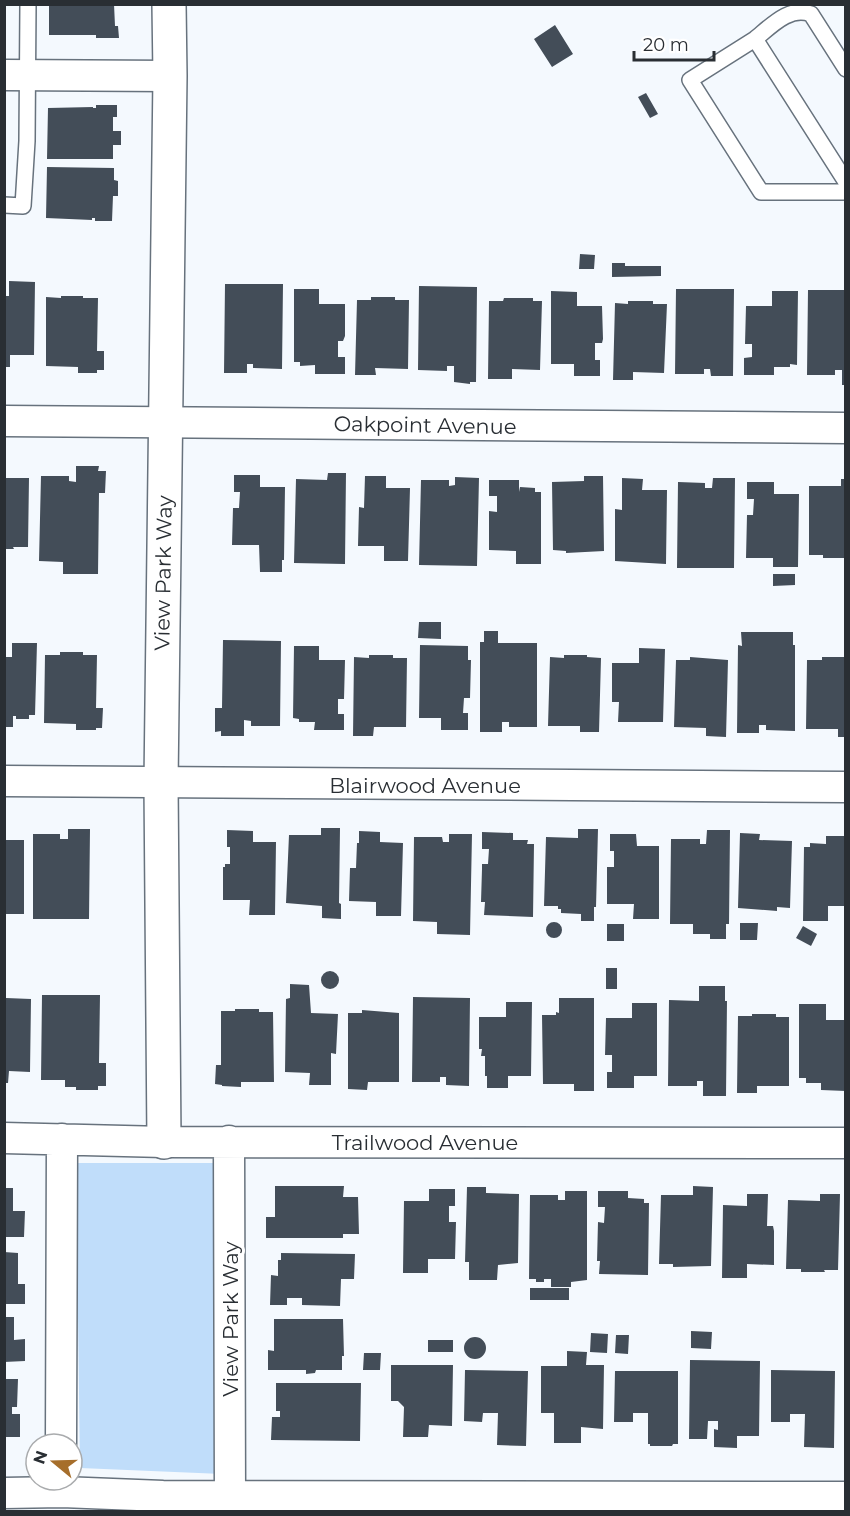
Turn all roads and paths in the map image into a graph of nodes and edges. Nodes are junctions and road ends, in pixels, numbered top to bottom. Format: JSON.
{"nodes":[{"id":1,"x":28,"y":4,"type":"edge"},
{"id":2,"x":169,"y":4,"type":"edge"},
{"id":3,"x":754,"y":39,"type":"junction"},
{"id":4,"x":846,"y":69,"type":"edge"},
{"id":5,"x":16,"y":75,"type":"edge"},
{"id":6,"x":170,"y":76,"type":"junction"},
{"id":7,"x":846,"y":182,"type":"edge"},
{"id":8,"x":846,"y":192,"type":"edge"},
{"id":9,"x":4,"y":205,"type":"edge"},
{"id":10,"x":4,"y":422,"type":"edge"},
{"id":11,"x":165,"y":422,"type":"junction"},
{"id":12,"x":846,"y":428,"type":"edge"},
{"id":13,"x":4,"y":781,"type":"edge"},
{"id":14,"x":160,"y":783,"type":"junction"},
{"id":15,"x":846,"y":787,"type":"edge"},
{"id":16,"x":4,"y":1138,"type":"edge"},
{"id":17,"x":62,"y":1139,"type":"junction"},
{"id":18,"x":229,"y":1141,"type":"junction"},
{"id":19,"x":164,"y":1142,"type":"junction"},
{"id":20,"x":846,"y":1143,"type":"edge"},
{"id":21,"x":61,"y":1432,"type":"edge"},
{"id":22,"x":24,"y":1490,"type":"edge"},
{"id":23,"x":84,"y":1490,"type":"edge"},
{"id":24,"x":4,"y":1492,"type":"edge"},
{"id":25,"x":230,"y":1496,"type":"junction"},
{"id":26,"x":846,"y":1497,"type":"edge"},
{"id":27,"x":162,"y":1504,"type":"edge"}],
"edges":[{"from":1,"to":5,"type":"lane"},
{"from":2,"to":6,"type":"street","name":"View Park Way"},
{"from":3,"to":4,"type":"lane"},
{"from":3,"to":7,"type":"lane"},
{"from":3,"to":8,"type":"lane"},
{"from":5,"to":6,"type":"street"},
{"from":5,"to":9,"type":"lane"},
{"from":6,"to":11,"type":"street","name":"View Park Way"},
{"from":10,"to":11,"type":"street","name":"Oakpoint Avenue"},
{"from":11,"to":12,"type":"street","name":"Oakpoint Avenue"},
{"from":11,"to":14,"type":"street","name":"View Park Way"},
{"from":13,"to":14,"type":"street","name":"Blairwood Avenue"},
{"from":14,"to":15,"type":"street","name":"Blairwood Avenue"},
{"from":14,"to":19,"type":"street","name":"View Park Way"},
{"from":16,"to":17,"type":"street","name":"Trailwood Avenue"},
{"from":17,"to":19,"type":"street","name":"Trailwood Avenue"},
{"from":17,"to":21,"type":"street"},
{"from":18,"to":19,"type":"street","name":"Trailwood Avenue"},
{"from":18,"to":20,"type":"street","name":"Trailwood Avenue"},
{"from":18,"to":25,"type":"street","name":"View Park Way"},
{"from":22,"to":24,"type":"street"},
{"from":23,"to":27,"type":"street"},
{"from":25,"to":26,"type":"street"},
{"from":25,"to":27,"type":"street"}]}
